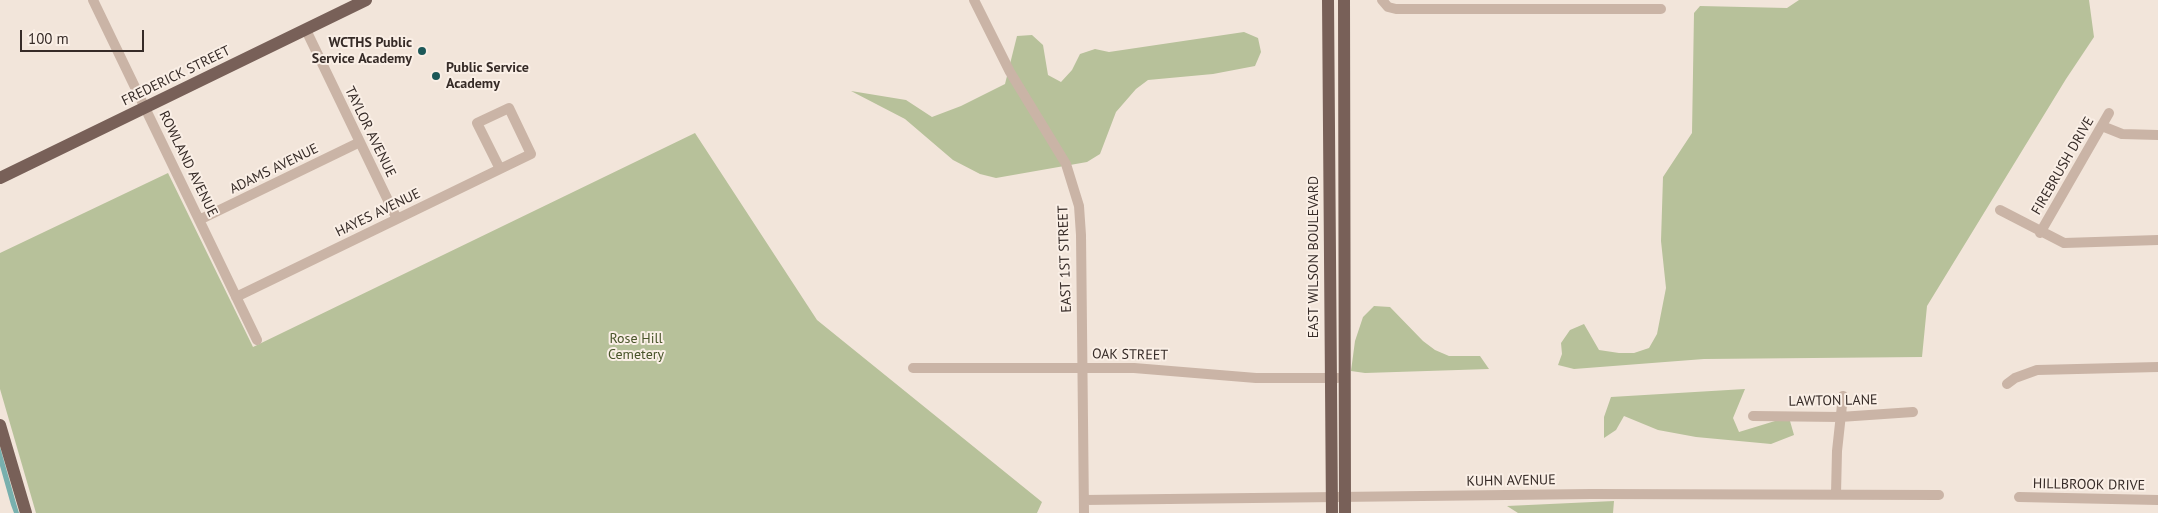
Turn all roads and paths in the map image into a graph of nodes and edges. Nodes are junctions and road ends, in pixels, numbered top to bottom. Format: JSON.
{"nodes":[{"id":1,"x":93,"y":0,"type":"edge"},
{"id":2,"x":366,"y":0,"type":"edge"},
{"id":3,"x":974,"y":0,"type":"edge"},
{"id":4,"x":1328,"y":0,"type":"edge"},
{"id":5,"x":1344,"y":0,"type":"edge"},
{"id":6,"x":1382,"y":0,"type":"edge"},
{"id":7,"x":1661,"y":9,"type":"dead end"},
{"id":8,"x":306,"y":30,"type":"junction"},
{"id":9,"x":145,"y":108,"type":"junction"},
{"id":10,"x":2109,"y":113,"type":"dead end"},
{"id":11,"x":2102,"y":126,"type":"junction"},
{"id":12,"x":2158,"y":134,"type":"edge"},
{"id":13,"x":360,"y":142,"type":"junction"},
{"id":14,"x":500,"y":169,"type":"junction"},
{"id":15,"x":0,"y":178,"type":"edge"},
{"id":16,"x":2000,"y":210,"type":"dead end"},
{"id":17,"x":397,"y":219,"type":"junction"},
{"id":18,"x":199,"y":220,"type":"junction"},
{"id":19,"x":2040,"y":233,"type":"junction"},
{"id":20,"x":2158,"y":240,"type":"edge"},
{"id":21,"x":236,"y":297,"type":"junction"},
{"id":22,"x":257,"y":340,"type":"dead end"},
{"id":23,"x":2158,"y":367,"type":"edge"},
{"id":24,"x":913,"y":368,"type":"dead end"},
{"id":25,"x":1082,"y":368,"type":"junction"},
{"id":26,"x":1330,"y":378,"type":"junction"},
{"id":27,"x":1346,"y":378,"type":"junction"},
{"id":28,"x":2007,"y":384,"type":"dead end"},
{"id":29,"x":1843,"y":396,"type":"dead end"},
{"id":30,"x":1913,"y":412,"type":"dead end"},
{"id":31,"x":1753,"y":416,"type":"dead end"},
{"id":32,"x":1840,"y":417,"type":"junction"},
{"id":33,"x":0,"y":425,"type":"edge"},
{"id":34,"x":1836,"y":494,"type":"junction"},
{"id":35,"x":1939,"y":495,"type":"dead end"},
{"id":36,"x":1345,"y":497,"type":"junction"},
{"id":37,"x":2018,"y":497,"type":"dead end"},
{"id":38,"x":1332,"y":498,"type":"junction"},
{"id":39,"x":1084,"y":500,"type":"junction"},
{"id":40,"x":2158,"y":500,"type":"edge"},
{"id":41,"x":26,"y":513,"type":"edge"},
{"id":42,"x":1084,"y":513,"type":"edge"},
{"id":43,"x":1332,"y":513,"type":"edge"},
{"id":44,"x":1345,"y":513,"type":"edge"}],
"edges":[{"from":1,"to":9,"type":"street","name":"ROWLAND AVENUE"},
{"from":2,"to":8,"type":"main road","name":"FREDERICK STREET"},
{"from":3,"to":25,"type":"street","name":"EAST 1ST STREET"},
{"from":4,"to":26,"type":"main road","name":"EAST WILSON BOULEVARD"},
{"from":5,"to":27,"type":"main road"},
{"from":6,"to":7,"type":"street"},
{"from":8,"to":9,"type":"main road","name":"FREDERICK STREET"},
{"from":8,"to":13,"type":"street","name":"TAYLOR AVENUE"},
{"from":9,"to":15,"type":"main road","name":"FREDERICK STREET"},
{"from":9,"to":18,"type":"street","name":"ROWLAND AVENUE"},
{"from":10,"to":11,"type":"street","name":"FIREBRUSH DRIVE"},
{"from":11,"to":12,"type":"street"},
{"from":11,"to":19,"type":"street","name":"FIREBRUSH DRIVE"},
{"from":13,"to":17,"type":"street","name":"TAYLOR AVENUE"},
{"from":13,"to":18,"type":"street","name":"ADAMS AVENUE"},
{"from":14,"to":14,"type":"street","name":"HAYES AVENUE"},
{"from":14,"to":17,"type":"street","name":"HAYES AVENUE"},
{"from":16,"to":19,"type":"street"},
{"from":17,"to":21,"type":"street","name":"HAYES AVENUE"},
{"from":18,"to":21,"type":"street","name":"ROWLAND AVENUE"},
{"from":19,"to":20,"type":"street"},
{"from":21,"to":22,"type":"street","name":"ROWLAND AVENUE"},
{"from":23,"to":28,"type":"street"},
{"from":24,"to":25,"type":"street","name":"OAK STREET"},
{"from":25,"to":26,"type":"street","name":"OAK STREET"},
{"from":25,"to":39,"type":"street","name":"EAST 1ST STREET"},
{"from":26,"to":27,"type":"street","name":"OAK STREET"},
{"from":26,"to":38,"type":"main road","name":"EAST WILSON BOULEVARD"},
{"from":27,"to":36,"type":"main road"},
{"from":29,"to":32,"type":"street"},
{"from":30,"to":32,"type":"street","name":"LAWTON LANE"},
{"from":31,"to":32,"type":"street","name":"LAWTON LANE"},
{"from":32,"to":34,"type":"street"},
{"from":33,"to":41,"type":"main road"},
{"from":34,"to":35,"type":"street","name":"KUHN AVENUE"},
{"from":34,"to":36,"type":"street","name":"KUHN AVENUE"},
{"from":36,"to":38,"type":"street","name":"KUHN AVENUE"},
{"from":36,"to":44,"type":"main road"},
{"from":37,"to":40,"type":"street","name":"HILLBROOK DRIVE"},
{"from":38,"to":39,"type":"street","name":"KUHN AVENUE"},
{"from":38,"to":43,"type":"main road","name":"EAST WILSON BOULEVARD"},
{"from":39,"to":42,"type":"street","name":"EAST 1ST STREET"}]}
